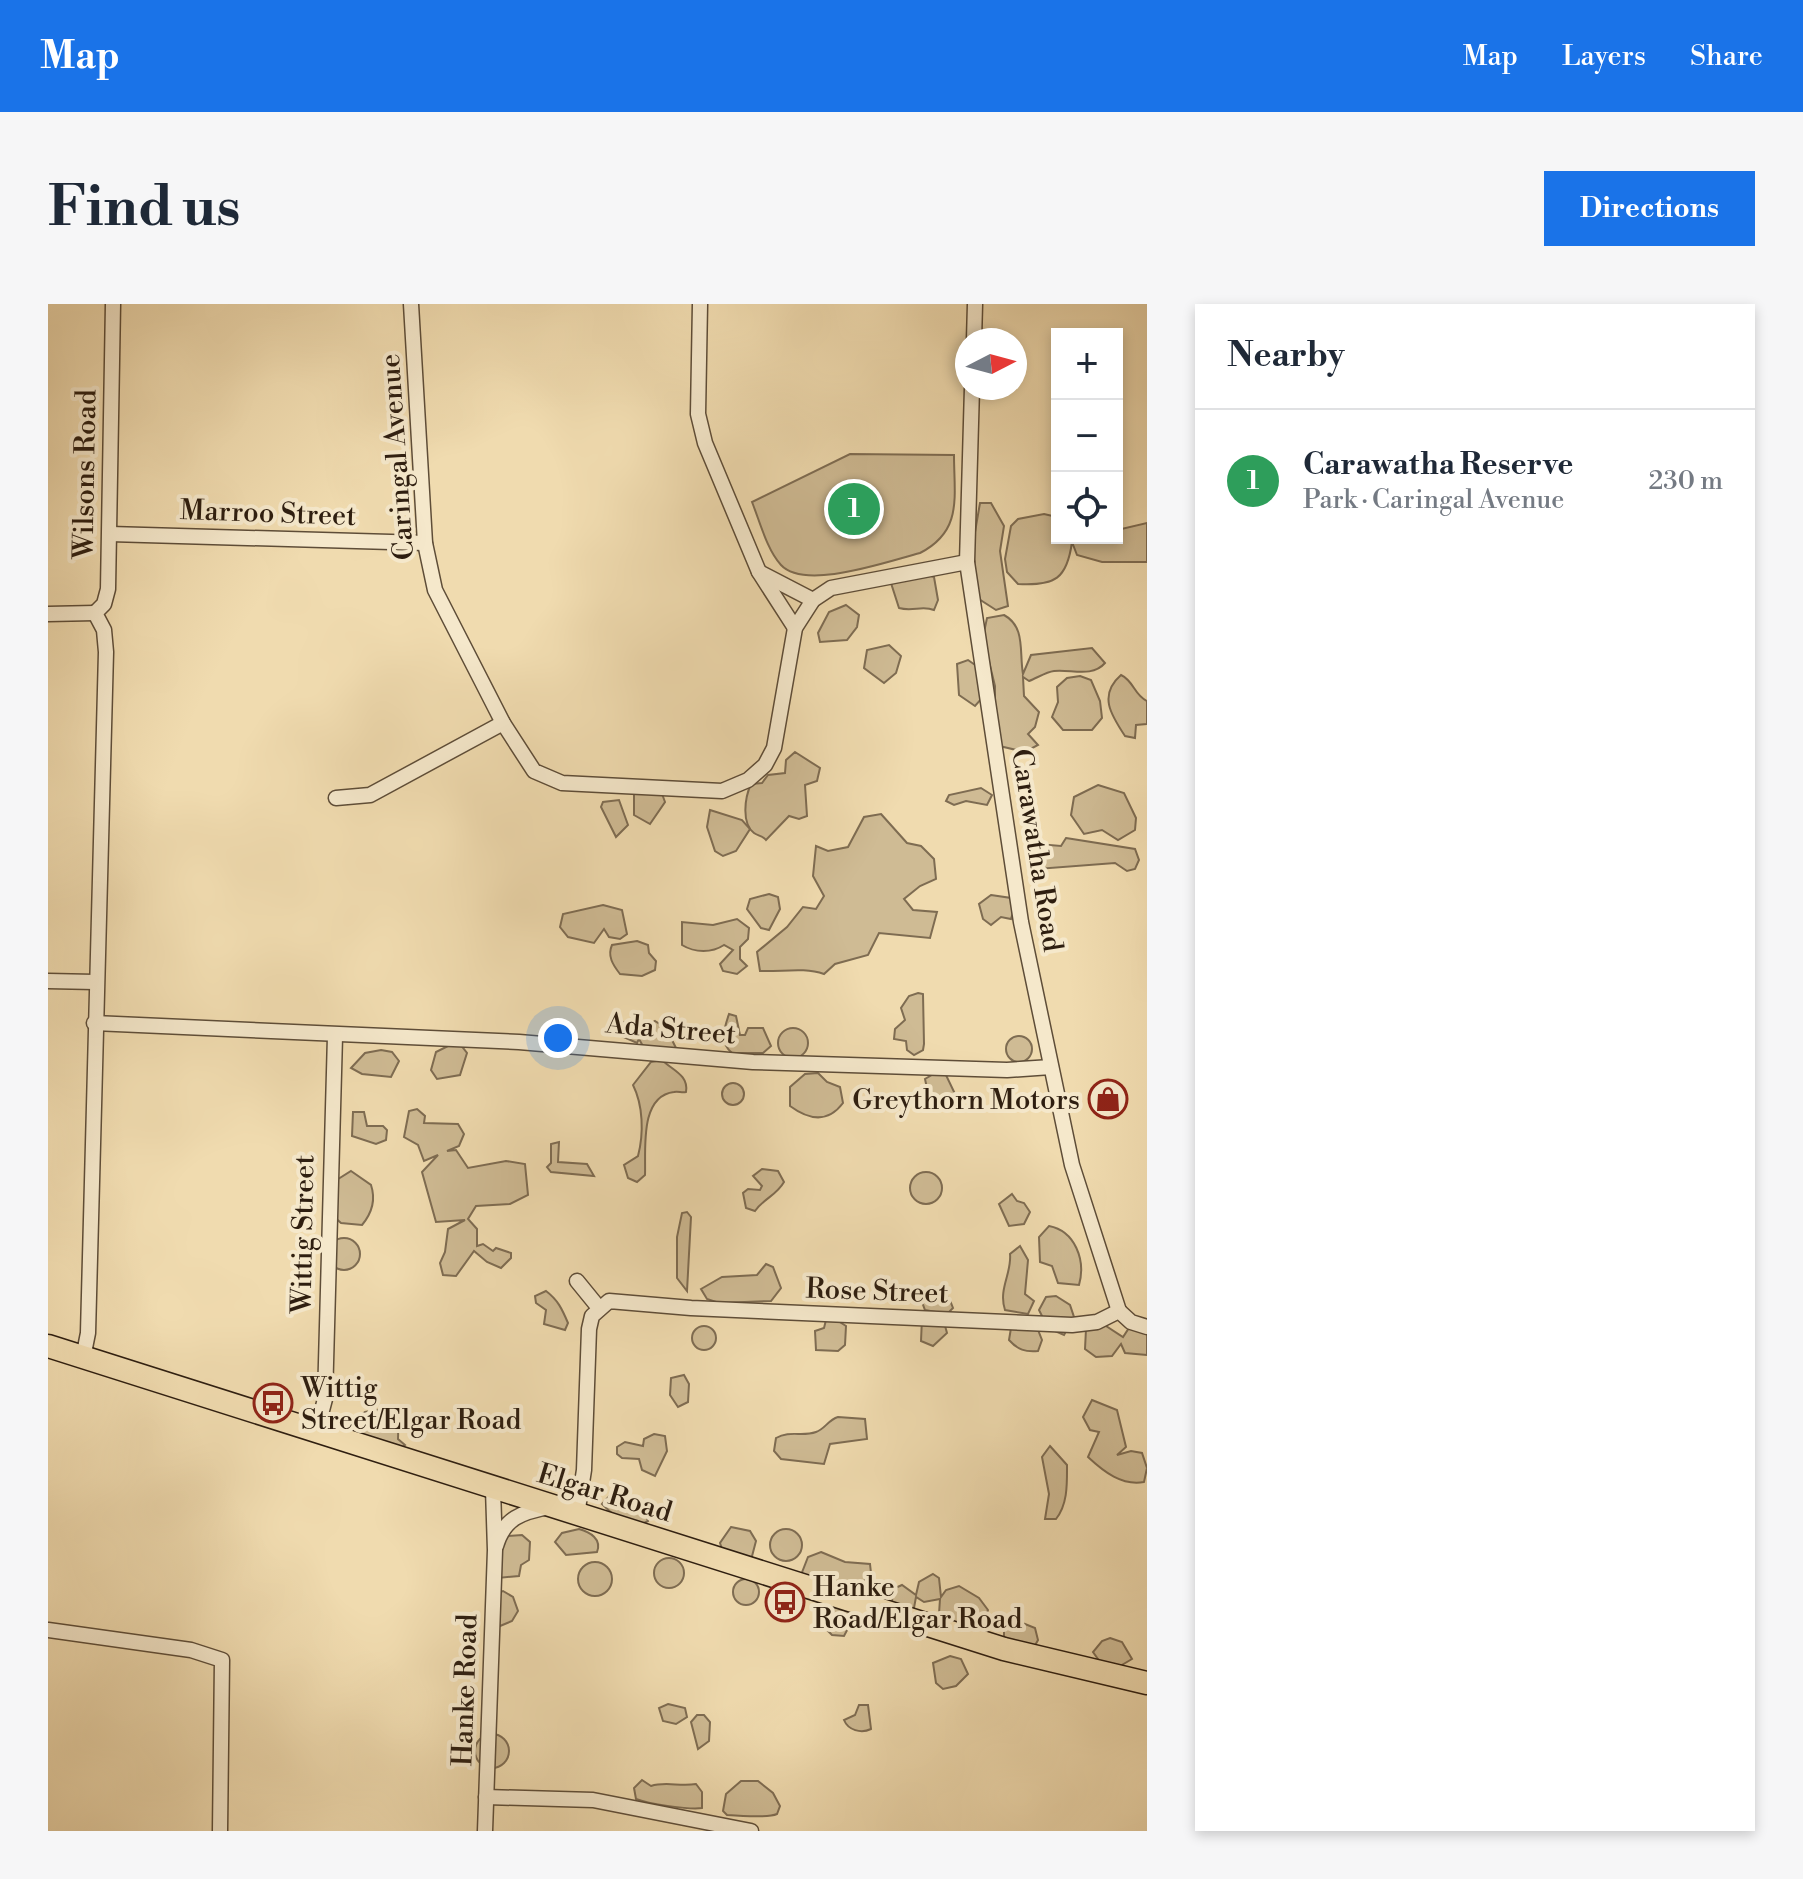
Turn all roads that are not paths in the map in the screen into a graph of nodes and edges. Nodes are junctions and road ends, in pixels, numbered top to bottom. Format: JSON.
{"nodes":[{"id":1,"x":113,"y":304,"type":"edge"},
{"id":2,"x":411,"y":304,"type":"edge"},
{"id":3,"x":700,"y":304,"type":"edge"},
{"id":4,"x":975,"y":304,"type":"edge"},
{"id":5,"x":974,"y":328,"type":"edge"},
{"id":6,"x":972,"y":400,"type":"edge"},
{"id":7,"x":110,"y":534,"type":"junction"},
{"id":8,"x":425,"y":543,"type":"junction"},
{"id":9,"x":967,"y":562,"type":"junction"},
{"id":10,"x":759,"y":572,"type":"junction"},
{"id":11,"x":813,"y":600,"type":"junction"},
{"id":12,"x":95,"y":613,"type":"junction"},
{"id":13,"x":48,"y":614,"type":"edge"},
{"id":14,"x":795,"y":628,"type":"junction"},
{"id":15,"x":503,"y":723,"type":"junction"},
{"id":16,"x":336,"y":798,"type":"dead end"},
{"id":17,"x":48,"y":981,"type":"edge"},
{"id":18,"x":95,"y":982,"type":"junction"},
{"id":19,"x":94,"y":1023,"type":"junction"},
{"id":20,"x":335,"y":1036,"type":"junction"},
{"id":21,"x":1051,"y":1067,"type":"junction"},
{"id":22,"x":577,"y":1281,"type":"dead end"},
{"id":23,"x":599,"y":1308,"type":"junction"},
{"id":24,"x":1119,"y":1311,"type":"junction"},
{"id":25,"x":1147,"y":1327,"type":"edge"},
{"id":26,"x":48,"y":1346,"type":"edge"},
{"id":27,"x":83,"y":1358,"type":"junction"},
{"id":28,"x":316,"y":1433,"type":"junction"},
{"id":29,"x":493,"y":1489,"type":"junction"},
{"id":30,"x":551,"y":1507,"type":"junction"},
{"id":31,"x":577,"y":1515,"type":"junction"},
{"id":32,"x":495,"y":1550,"type":"junction"},
{"id":33,"x":48,"y":1630,"type":"edge"},
{"id":34,"x":1147,"y":1683,"type":"edge"},
{"id":35,"x":486,"y":1797,"type":"junction"},
{"id":36,"x":220,"y":1831,"type":"edge"},
{"id":37,"x":485,"y":1831,"type":"edge"},
{"id":38,"x":751,"y":1831,"type":"edge"}],
"edges":[{"from":1,"to":7,"type":"street","name":"Wilsons Road"},
{"from":2,"to":8,"type":"street","name":"Caringal Avenue"},
{"from":3,"to":10,"type":"street"},
{"from":4,"to":5,"type":"street"},
{"from":6,"to":9,"type":"street","name":"Carawatha Road"},
{"from":7,"to":8,"type":"street","name":"Marroo Street"},
{"from":7,"to":12,"type":"street","name":"Wilsons Road"},
{"from":8,"to":15,"type":"street","name":"Caringal Avenue"},
{"from":9,"to":11,"type":"street"},
{"from":9,"to":21,"type":"street","name":"Carawatha Road"},
{"from":10,"to":11,"type":"street"},
{"from":10,"to":14,"type":"street"},
{"from":11,"to":14,"type":"street","name":"Caringal Avenue"},
{"from":12,"to":13,"type":"street"},
{"from":12,"to":18,"type":"street"},
{"from":14,"to":15,"type":"street","name":"Caringal Avenue"},
{"from":15,"to":16,"type":"street"},
{"from":17,"to":18,"type":"street"},
{"from":18,"to":19,"type":"street"},
{"from":19,"to":20,"type":"street","name":"Ada Street"},
{"from":19,"to":27,"type":"street"},
{"from":20,"to":21,"type":"street","name":"Ada Street"},
{"from":20,"to":28,"type":"street","name":"Wittig Street"},
{"from":21,"to":24,"type":"street","name":"Carawatha Road"},
{"from":22,"to":23,"type":"street"},
{"from":23,"to":24,"type":"street","name":"Rose Street"},
{"from":23,"to":31,"type":"street"},
{"from":24,"to":25,"type":"street"},
{"from":26,"to":27,"type":"main road","name":"Elgar Road"},
{"from":27,"to":28,"type":"main road","name":"Elgar Road"},
{"from":28,"to":29,"type":"main road","name":"Elgar Road"},
{"from":29,"to":30,"type":"main road","name":"Elgar Road"},
{"from":29,"to":32,"type":"street","name":"Hanke Road"},
{"from":30,"to":31,"type":"main road","name":"Elgar Road"},
{"from":30,"to":32,"type":"street","name":"Hanke Road"},
{"from":31,"to":34,"type":"main road","name":"Elgar Road"},
{"from":32,"to":35,"type":"street","name":"Hanke Road"},
{"from":33,"to":36,"type":"street"},
{"from":35,"to":37,"type":"street","name":"Hanke Road"},
{"from":35,"to":38,"type":"street"}]}
